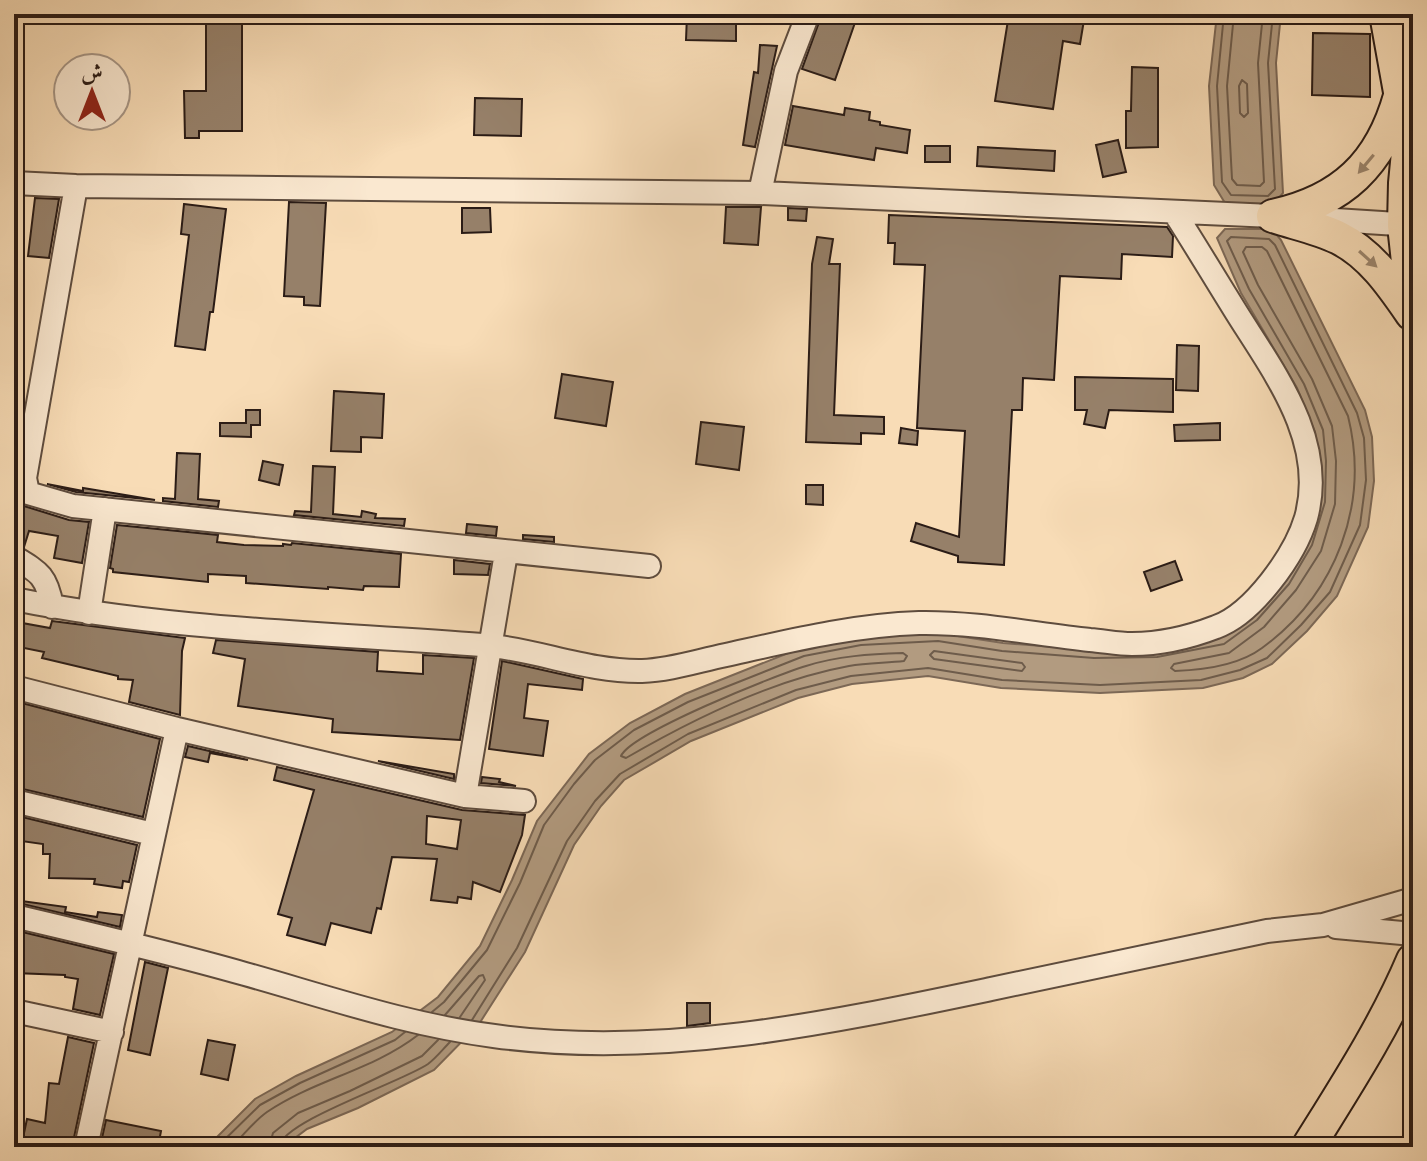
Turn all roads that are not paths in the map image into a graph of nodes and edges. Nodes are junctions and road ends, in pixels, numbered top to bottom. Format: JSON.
{"nodes":[{"id":1,"x":808,"y":14,"type":"edge"},
{"id":2,"x":1386,"y":14,"type":"edge"},
{"id":3,"x":1409,"y":130,"type":"edge"},
{"id":4,"x":14,"y":183,"type":"edge"},
{"id":5,"x":76,"y":186,"type":"junction"},
{"id":6,"x":760,"y":193,"type":"junction"},
{"id":7,"x":1174,"y":212,"type":"junction"},
{"id":8,"x":1273,"y":216,"type":"junction"},
{"id":9,"x":1408,"y":225,"type":"edge"},
{"id":10,"x":1413,"y":308,"type":"edge"},
{"id":11,"x":1413,"y":315,"type":"edge"},
{"id":12,"x":105,"y":509,"type":"junction"},
{"id":13,"x":506,"y":553,"type":"junction"},
{"id":14,"x":14,"y":557,"type":"edge"},
{"id":15,"x":649,"y":566,"type":"dead end"},
{"id":16,"x":14,"y":599,"type":"edge"},
{"id":17,"x":52,"y":607,"type":"junction"},
{"id":18,"x":89,"y":613,"type":"junction"},
{"id":19,"x":489,"y":646,"type":"junction"},
{"id":20,"x":14,"y":687,"type":"edge"},
{"id":21,"x":177,"y":729,"type":"junction"},
{"id":22,"x":465,"y":796,"type":"junction"},
{"id":23,"x":14,"y":801,"type":"edge"},
{"id":24,"x":524,"y":801,"type":"dead end"},
{"id":25,"x":153,"y":834,"type":"junction"},
{"id":26,"x":1413,"y":899,"type":"edge"},
{"id":27,"x":14,"y":916,"type":"edge"},
{"id":28,"x":1323,"y":925,"type":"junction"},
{"id":29,"x":1413,"y":934,"type":"edge"},
{"id":30,"x":132,"y":943,"type":"junction"},
{"id":31,"x":1413,"y":960,"type":"edge"},
{"id":32,"x":14,"y":1011,"type":"edge"},
{"id":33,"x":1413,"y":1012,"type":"edge"},
{"id":34,"x":112,"y":1032,"type":"junction"},
{"id":35,"x":86,"y":1147,"type":"edge"},
{"id":36,"x":1308,"y":1147,"type":"edge"},
{"id":37,"x":1328,"y":1147,"type":"edge"}],
"edges":[{"from":1,"to":6,"type":"street"},
{"from":2,"to":3,"type":"highway"},
{"from":3,"to":8,"type":"highway","one_way":true},
{"from":3,"to":9,"type":"highway"},
{"from":4,"to":5,"type":"street"},
{"from":5,"to":6,"type":"street"},
{"from":5,"to":12,"type":"street"},
{"from":6,"to":7,"type":"street"},
{"from":7,"to":8,"type":"street"},
{"from":7,"to":19,"type":"street"},
{"from":8,"to":9,"type":"street"},
{"from":8,"to":11,"type":"highway","one_way":true},
{"from":9,"to":10,"type":"highway"},
{"from":12,"to":13,"type":"street"},
{"from":12,"to":18,"type":"street"},
{"from":13,"to":15,"type":"street"},
{"from":13,"to":19,"type":"street"},
{"from":14,"to":17,"type":"street"},
{"from":16,"to":17,"type":"street"},
{"from":17,"to":18,"type":"street"},
{"from":18,"to":19,"type":"street"},
{"from":19,"to":22,"type":"street"},
{"from":20,"to":21,"type":"street"},
{"from":21,"to":22,"type":"street"},
{"from":21,"to":25,"type":"street"},
{"from":22,"to":24,"type":"street"},
{"from":23,"to":25,"type":"street"},
{"from":25,"to":30,"type":"street"},
{"from":26,"to":28,"type":"street"},
{"from":27,"to":30,"type":"street"},
{"from":28,"to":29,"type":"street"},
{"from":28,"to":30,"type":"street"},
{"from":30,"to":34,"type":"street"},
{"from":31,"to":36,"type":"highway"},
{"from":32,"to":34,"type":"street"},
{"from":33,"to":37,"type":"highway"},
{"from":34,"to":35,"type":"street"}]}
